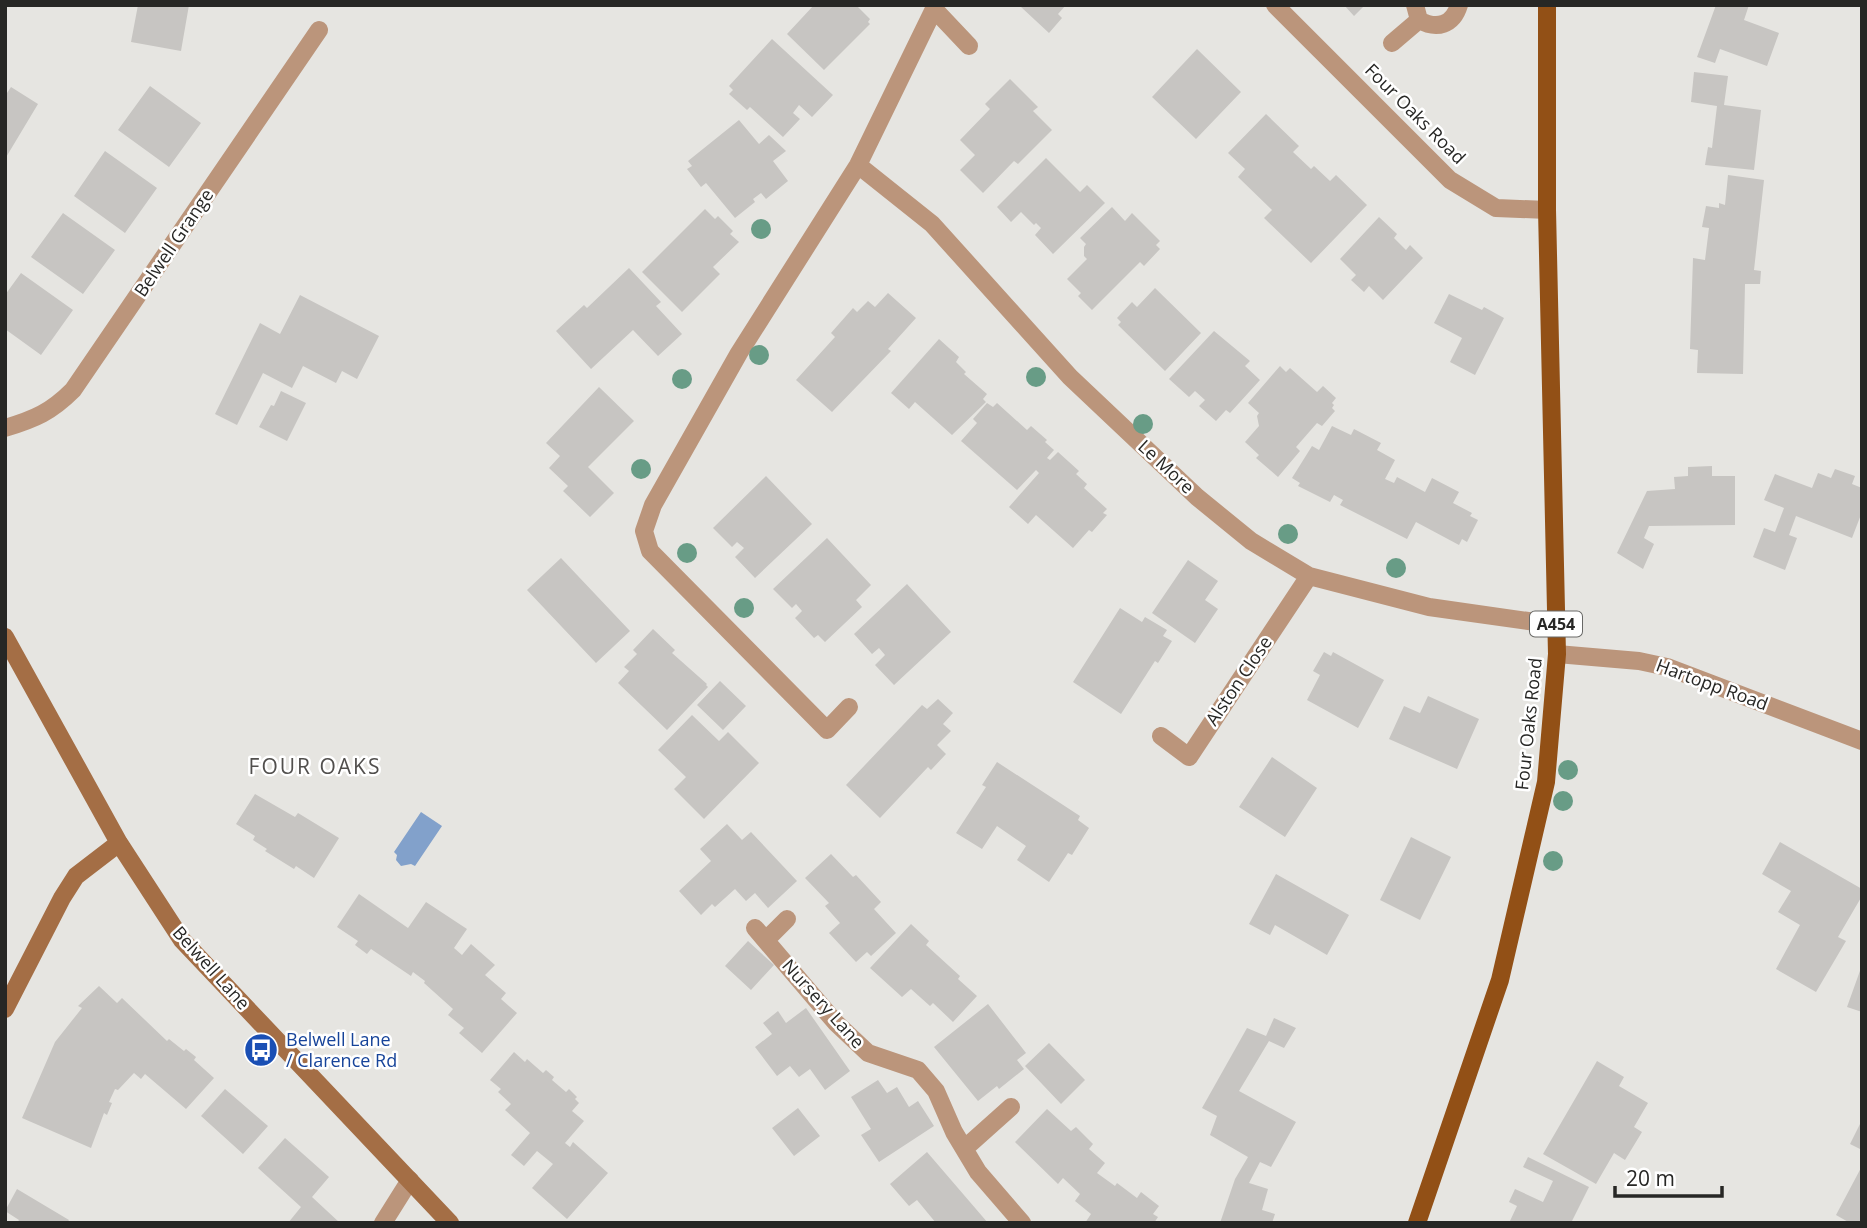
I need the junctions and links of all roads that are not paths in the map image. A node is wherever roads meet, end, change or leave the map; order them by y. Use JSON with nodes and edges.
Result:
{"nodes":[{"id":1,"x":1275,"y":5,"type":"edge"},
{"id":2,"x":1459,"y":5,"type":"edge"},
{"id":3,"x":1547,"y":5,"type":"edge"},
{"id":4,"x":1417,"y":13,"type":"edge"},
{"id":5,"x":319,"y":30,"type":"dead end"},
{"id":6,"x":1392,"y":43,"type":"dead end"},
{"id":7,"x":970,"y":46,"type":"dead end"},
{"id":8,"x":858,"y":165,"type":"junction"},
{"id":9,"x":1547,"y":211,"type":"junction"},
{"id":10,"x":5,"y":428,"type":"edge"},
{"id":11,"x":1309,"y":576,"type":"junction"},
{"id":12,"x":1556,"y":625,"type":"junction"},
{"id":13,"x":5,"y":637,"type":"edge"},
{"id":14,"x":1557,"y":654,"type":"junction"},
{"id":15,"x":849,"y":707,"type":"dead end"},
{"id":16,"x":1161,"y":737,"type":"dead end"},
{"id":17,"x":1862,"y":741,"type":"edge"},
{"id":18,"x":119,"y":843,"type":"junction"},
{"id":19,"x":787,"y":919,"type":"dead end"},
{"id":20,"x":5,"y":1009,"type":"edge"},
{"id":21,"x":1011,"y":1107,"type":"dead end"},
{"id":22,"x":964,"y":1149,"type":"junction"},
{"id":23,"x":410,"y":1180,"type":"junction"},
{"id":24,"x":383,"y":1223,"type":"edge"},
{"id":25,"x":450,"y":1223,"type":"edge"},
{"id":26,"x":1022,"y":1223,"type":"edge"},
{"id":27,"x":1417,"y":1223,"type":"edge"}],
"edges":[{"from":1,"to":9,"type":"street","name":"Four Oaks Road"},
{"from":2,"to":4,"type":"street"},
{"from":3,"to":9,"type":"main road","name":"Four Oaks Road","number":"A454"},
{"from":4,"to":6,"type":"street"},
{"from":5,"to":10,"type":"street","name":"Belwell Grange"},
{"from":7,"to":8,"type":"street"},
{"from":8,"to":11,"type":"street","name":"Le More"},
{"from":8,"to":15,"type":"street"},
{"from":9,"to":12,"type":"main road","name":"Four Oaks Road","number":"A454"},
{"from":11,"to":12,"type":"street","name":"Le More"},
{"from":11,"to":16,"type":"street","name":"Alston Close"},
{"from":12,"to":14,"type":"main road","name":"Four Oaks Road","number":"A454"},
{"from":13,"to":18,"type":"main road","name":"Belwell Lane"},
{"from":14,"to":17,"type":"street","name":"Hartopp Road"},
{"from":14,"to":27,"type":"main road","name":"Four Oaks Road","number":"A454"},
{"from":18,"to":20,"type":"main road"},
{"from":18,"to":23,"type":"main road","name":"Belwell Lane"},
{"from":19,"to":22,"type":"street","name":"Nursery Lane"},
{"from":21,"to":22,"type":"street"},
{"from":22,"to":26,"type":"street","name":"Nursery Lane"},
{"from":23,"to":24,"type":"street"},
{"from":23,"to":25,"type":"main road","name":"Belwell Lane"}]}
